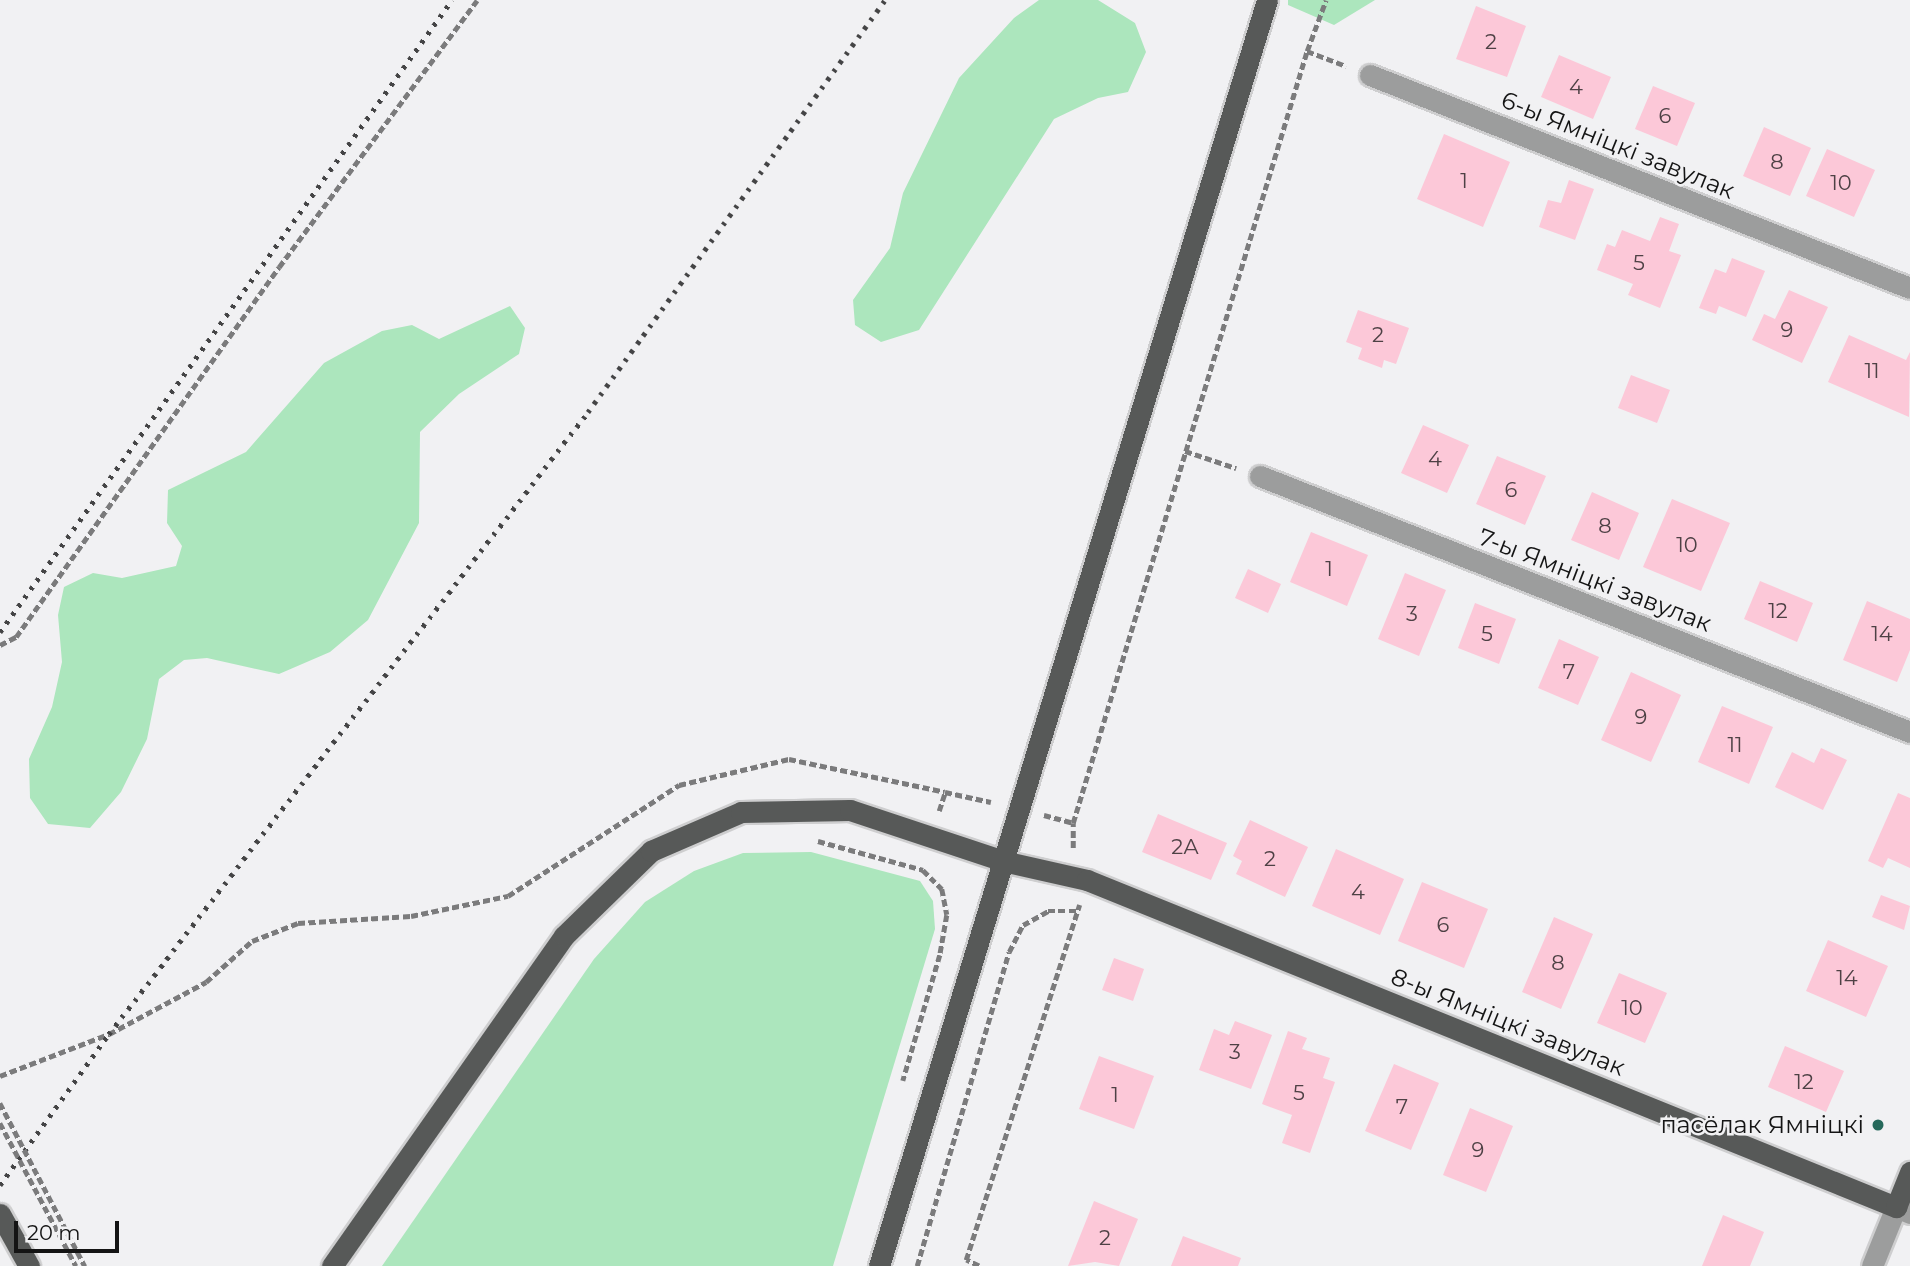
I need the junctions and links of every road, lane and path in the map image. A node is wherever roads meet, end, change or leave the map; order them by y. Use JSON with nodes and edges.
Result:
{"nodes":[{"id":1,"x":477,"y":0,"type":"edge"},
{"id":2,"x":1267,"y":0,"type":"edge"},
{"id":3,"x":1326,"y":0,"type":"edge"},
{"id":4,"x":1307,"y":51,"type":"junction"},
{"id":5,"x":1370,"y":75,"type":"joint"},
{"id":6,"x":1910,"y":288,"type":"edge"},
{"id":7,"x":1185,"y":452,"type":"junction"},
{"id":8,"x":1260,"y":476,"type":"joint"},
{"id":9,"x":0,"y":645,"type":"edge"},
{"id":10,"x":1910,"y":732,"type":"edge"},
{"id":11,"x":945,"y":792,"type":"junction"},
{"id":12,"x":1018,"y":808,"type":"junction"},
{"id":13,"x":803,"y":837,"type":"dead end"},
{"id":14,"x":932,"y":837,"type":"junction"},
{"id":15,"x":1003,"y":861,"type":"junction"},
{"id":16,"x":923,"y":870,"type":"junction"},
{"id":17,"x":0,"y":1076,"type":"edge"},
{"id":18,"x":901,"y":1087,"type":"dead end"},
{"id":19,"x":0,"y":1103,"type":"edge"},
{"id":20,"x":0,"y":1123,"type":"edge"},
{"id":21,"x":1910,"y":1172,"type":"edge"},
{"id":22,"x":1903,"y":1210,"type":"edge"},
{"id":23,"x":0,"y":1213,"type":"edge"},
{"id":24,"x":29,"y":1266,"type":"edge"},
{"id":25,"x":76,"y":1266,"type":"edge"},
{"id":26,"x":85,"y":1266,"type":"edge"},
{"id":27,"x":332,"y":1266,"type":"edge"},
{"id":28,"x":879,"y":1266,"type":"edge"},
{"id":29,"x":917,"y":1266,"type":"edge"},
{"id":30,"x":979,"y":1266,"type":"edge"},
{"id":31,"x":1872,"y":1266,"type":"edge"}],
"edges":[{"from":1,"to":9,"type":"path"},
{"from":2,"to":12,"type":"main road"},
{"from":3,"to":4,"type":"path"},
{"from":4,"to":5,"type":"path"},
{"from":4,"to":7,"type":"path"},
{"from":5,"to":6,"type":"street","name":"6-ы Ямніцкі завулак"},
{"from":7,"to":8,"type":"path"},
{"from":7,"to":12,"type":"path"},
{"from":8,"to":10,"type":"street","name":"7-ы Ямніцкі завулак"},
{"from":11,"to":12,"type":"path"},
{"from":11,"to":14,"type":"path"},
{"from":11,"to":17,"type":"path"},
{"from":12,"to":15,"type":"main road"},
{"from":13,"to":16,"type":"path"},
{"from":14,"to":15,"type":"main road","name":"8-ы Ямніцкі завулак"},
{"from":14,"to":16,"type":"path"},
{"from":14,"to":27,"type":"main road","name":"8-ы Ямніцкі завулак"},
{"from":15,"to":22,"type":"main road","name":"8-ы Ямніцкі завулак"},
{"from":15,"to":28,"type":"main road"},
{"from":16,"to":18,"type":"path"},
{"from":19,"to":26,"type":"path","bridge":true},
{"from":20,"to":25,"type":"path","bridge":true},
{"from":21,"to":22,"type":"main road"},
{"from":22,"to":31,"type":"street"},
{"from":23,"to":24,"type":"main road"},
{"from":29,"to":30,"type":"path"}]}
